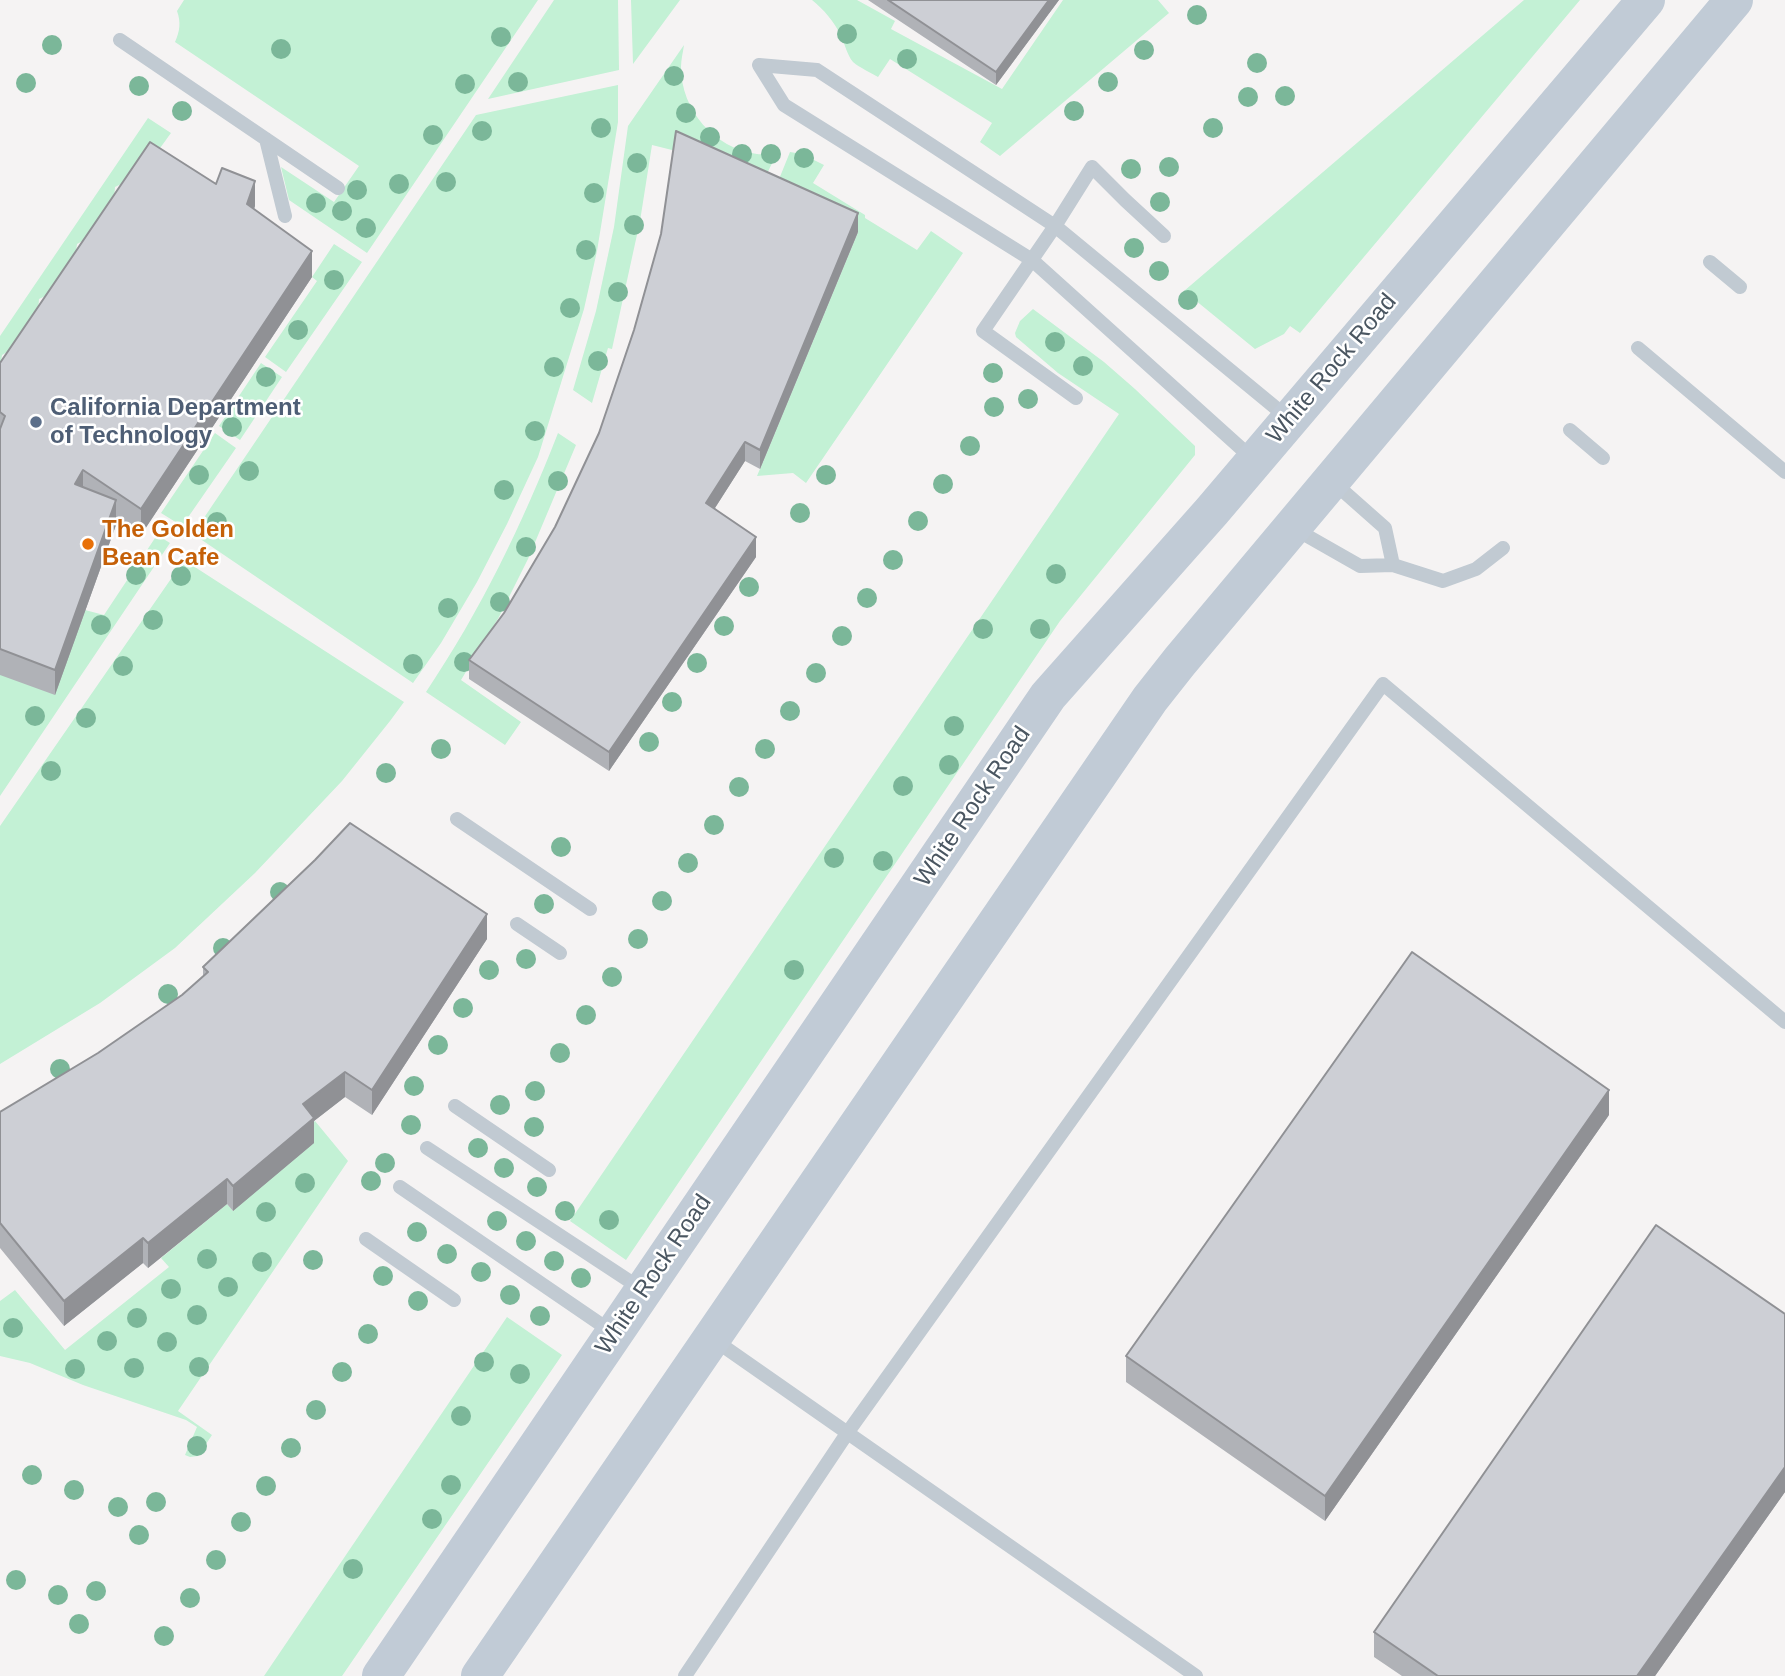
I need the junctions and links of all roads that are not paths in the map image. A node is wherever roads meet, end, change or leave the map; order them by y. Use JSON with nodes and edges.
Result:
{"nodes":[{"id":1,"x":1646,"y":0,"type":"edge"},
{"id":2,"x":1734,"y":0,"type":"edge"},
{"id":3,"x":120,"y":40,"type":"dead end"},
{"id":4,"x":266,"y":139,"type":"junction"},
{"id":5,"x":338,"y":188,"type":"dead end"},
{"id":6,"x":285,"y":216,"type":"dead end"},
{"id":7,"x":1055,"y":226,"type":"junction"},
{"id":8,"x":1164,"y":236,"type":"dead end"},
{"id":9,"x":1032,"y":260,"type":"junction"},
{"id":10,"x":1710,"y":262,"type":"dead end"},
{"id":11,"x":1740,"y":286,"type":"dead end"},
{"id":12,"x":1638,"y":348,"type":"dead end"},
{"id":13,"x":1076,"y":398,"type":"dead end"},
{"id":14,"x":1289,"y":419,"type":"junction"},
{"id":15,"x":1570,"y":430,"type":"dead end"},
{"id":16,"x":1603,"y":458,"type":"dead end"},
{"id":17,"x":1254,"y":460,"type":"junction"},
{"id":18,"x":1785,"y":472,"type":"edge"},
{"id":19,"x":1331,"y":480,"type":"junction"},
{"id":20,"x":1292,"y":527,"type":"junction"},
{"id":21,"x":1503,"y":548,"type":"dead end"},
{"id":22,"x":1393,"y":565,"type":"junction"},
{"id":23,"x":457,"y":819,"type":"dead end"},
{"id":24,"x":590,"y":909,"type":"dead end"},
{"id":25,"x":517,"y":924,"type":"dead end"},
{"id":26,"x":560,"y":953,"type":"dead end"},
{"id":27,"x":1785,"y":1022,"type":"edge"},
{"id":28,"x":455,"y":1106,"type":"dead end"},
{"id":29,"x":427,"y":1148,"type":"dead end"},
{"id":30,"x":549,"y":1170,"type":"dead end"},
{"id":31,"x":400,"y":1187,"type":"dead end"},
{"id":32,"x":366,"y":1240,"type":"dead end"},
{"id":33,"x":644,"y":1291,"type":"junction"},
{"id":34,"x":454,"y":1300,"type":"dead end"},
{"id":35,"x":614,"y":1334,"type":"junction"},
{"id":36,"x":712,"y":1338,"type":"junction"},
{"id":37,"x":848,"y":1432,"type":"junction"},
{"id":38,"x":382,"y":1676,"type":"edge"},
{"id":39,"x":480,"y":1676,"type":"edge"},
{"id":40,"x":685,"y":1676,"type":"edge"},
{"id":41,"x":1196,"y":1676,"type":"edge"}],
"edges":[{"from":1,"to":14,"type":"main road","name":"White Rock Road"},
{"from":2,"to":19,"type":"main road"},
{"from":3,"to":4,"type":"lane"},
{"from":4,"to":5,"type":"lane"},
{"from":4,"to":6,"type":"lane"},
{"from":7,"to":8,"type":"lane"},
{"from":7,"to":9,"type":"lane"},
{"from":7,"to":9,"type":"lane"},
{"from":7,"to":14,"type":"lane"},
{"from":9,"to":13,"type":"lane"},
{"from":9,"to":17,"type":"lane"},
{"from":10,"to":11,"type":"lane"},
{"from":12,"to":18,"type":"lane"},
{"from":14,"to":17,"type":"main road","name":"White Rock Road"},
{"from":15,"to":16,"type":"lane"},
{"from":17,"to":33,"type":"main road","name":"White Rock Road"},
{"from":19,"to":20,"type":"main road"},
{"from":19,"to":22,"type":"lane"},
{"from":20,"to":22,"type":"lane"},
{"from":20,"to":36,"type":"main road"},
{"from":21,"to":22,"type":"lane"},
{"from":23,"to":24,"type":"lane"},
{"from":25,"to":26,"type":"lane"},
{"from":27,"to":37,"type":"lane"},
{"from":28,"to":30,"type":"lane"},
{"from":29,"to":33,"type":"lane"},
{"from":31,"to":35,"type":"lane"},
{"from":32,"to":34,"type":"lane"},
{"from":33,"to":35,"type":"main road","name":"White Rock Road"},
{"from":35,"to":38,"type":"main road","name":"White Rock Road"},
{"from":36,"to":37,"type":"lane"},
{"from":36,"to":39,"type":"main road"},
{"from":37,"to":40,"type":"lane"},
{"from":37,"to":41,"type":"lane"}]}
